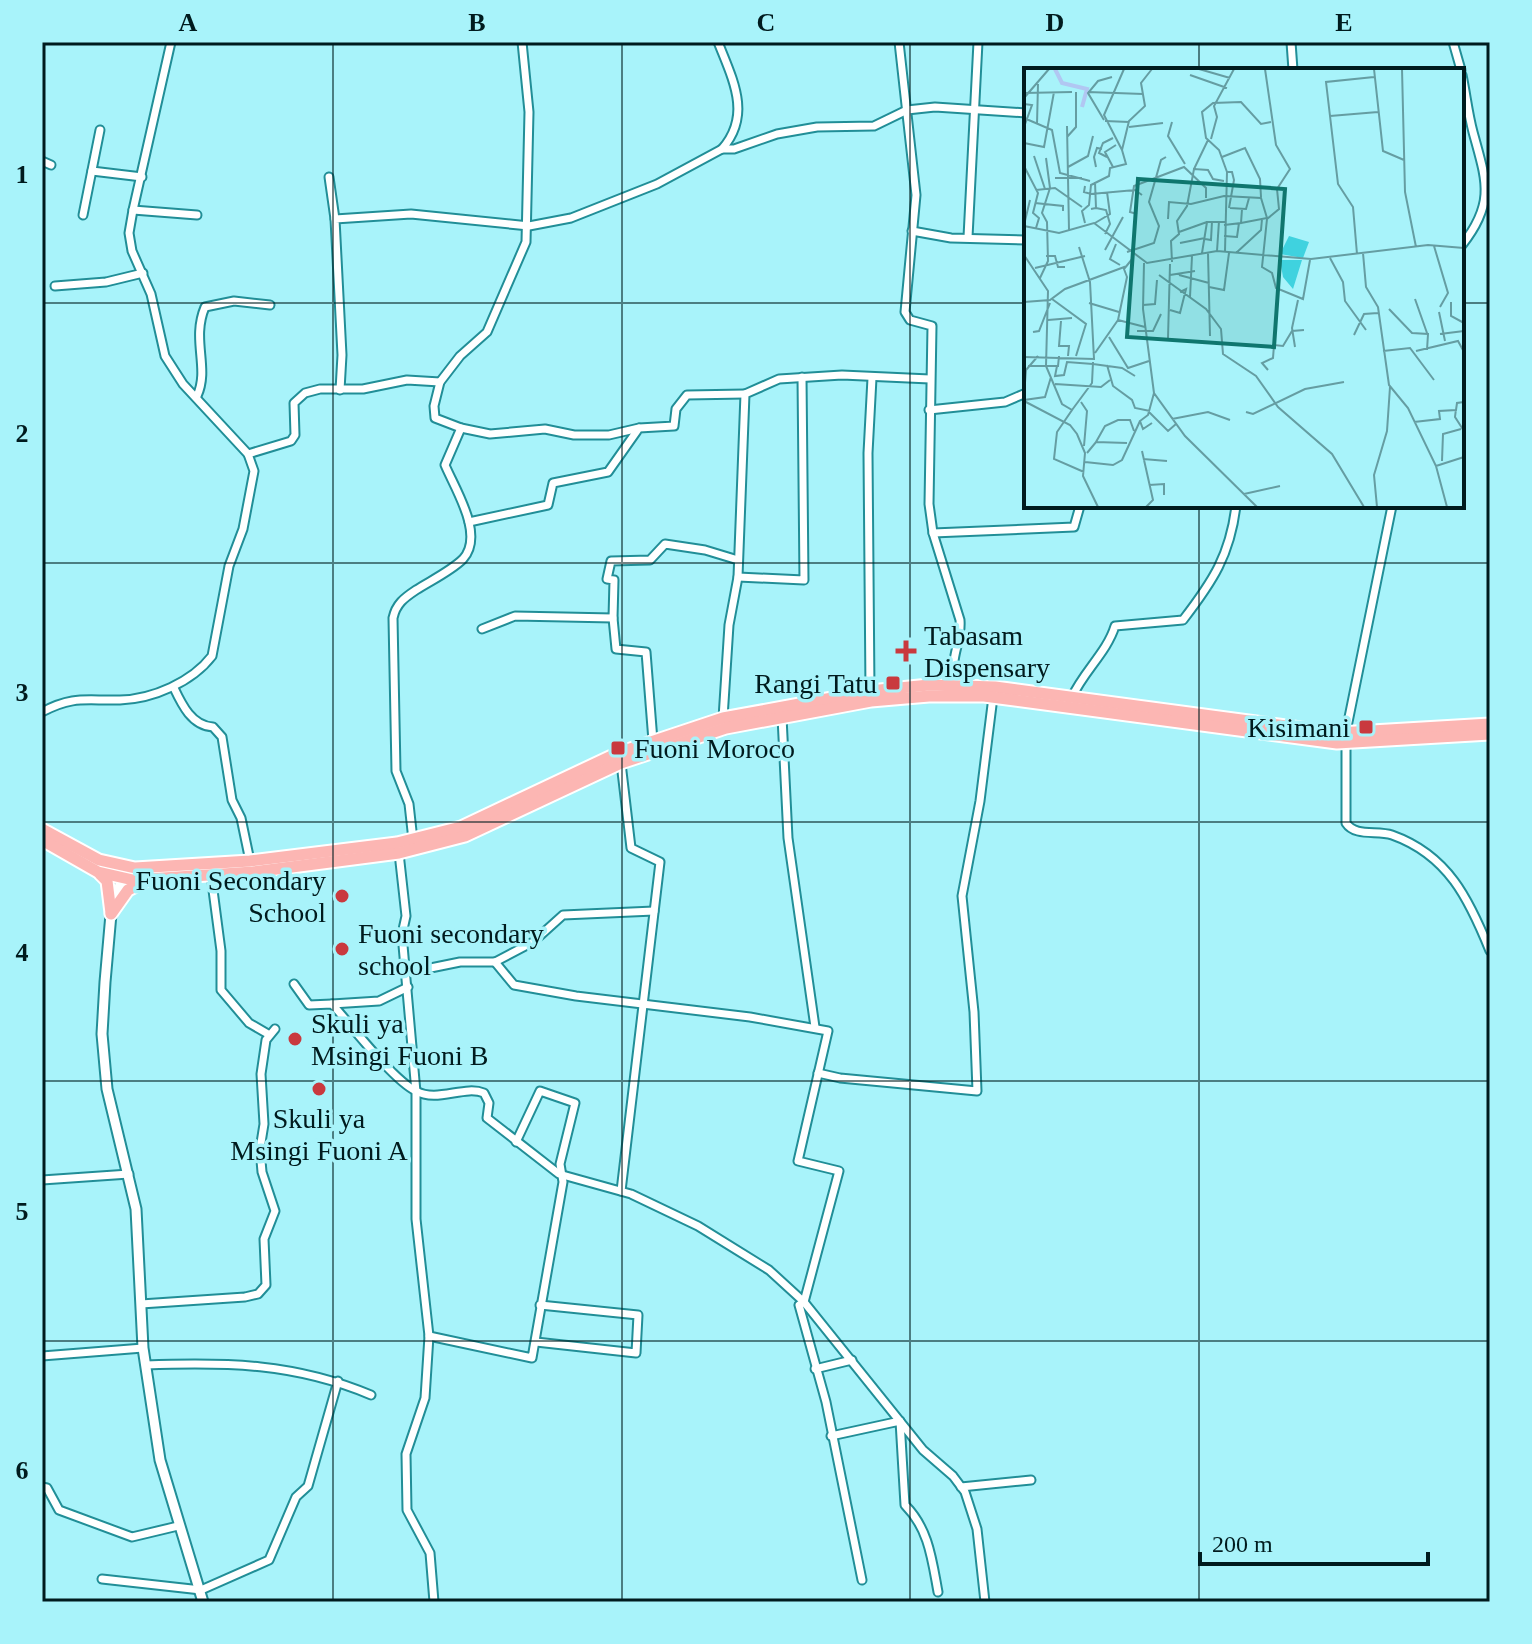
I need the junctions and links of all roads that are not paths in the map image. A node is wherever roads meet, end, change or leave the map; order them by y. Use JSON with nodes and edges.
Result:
{"nodes":[{"id":1,"x":171,"y":42,"type":"edge"},
{"id":2,"x":522,"y":42,"type":"edge"},
{"id":3,"x":718,"y":42,"type":"edge"},
{"id":4,"x":899,"y":42,"type":"edge"},
{"id":5,"x":978,"y":42,"type":"edge"},
{"id":6,"x":1291,"y":42,"type":"edge"},
{"id":7,"x":1453,"y":42,"type":"edge"},
{"id":8,"x":1293,"y":68,"type":"edge"},
{"id":9,"x":1460,"y":68,"type":"edge"},
{"id":10,"x":1464,"y":88,"type":"edge"},
{"id":11,"x":907,"y":110,"type":"junction"},
{"id":12,"x":975,"y":110,"type":"junction"},
{"id":13,"x":1024,"y":113,"type":"edge"},
{"id":14,"x":100,"y":130,"type":"dead end"},
{"id":15,"x":722,"y":149,"type":"junction"},
{"id":16,"x":92,"y":171,"type":"junction"},
{"id":17,"x":142,"y":177,"type":"junction"},
{"id":18,"x":329,"y":177,"type":"dead end"},
{"id":19,"x":133,"y":210,"type":"junction"},
{"id":20,"x":83,"y":215,"type":"dead end"},
{"id":21,"x":197,"y":215,"type":"dead end"},
{"id":22,"x":335,"y":219,"type":"junction"},
{"id":23,"x":529,"y":226,"type":"junction"},
{"id":24,"x":912,"y":231,"type":"junction"},
{"id":25,"x":968,"y":237,"type":"junction"},
{"id":26,"x":1024,"y":240,"type":"edge"},
{"id":27,"x":1464,"y":242,"type":"edge"},
{"id":28,"x":143,"y":273,"type":"junction"},
{"id":29,"x":55,"y":286,"type":"dead end"},
{"id":30,"x":270,"y":305,"type":"dead end"},
{"id":31,"x":802,"y":377,"type":"junction"},
{"id":32,"x":872,"y":378,"type":"junction"},
{"id":33,"x":930,"y":379,"type":"junction"},
{"id":34,"x":440,"y":382,"type":"junction"},
{"id":35,"x":340,"y":390,"type":"junction"},
{"id":36,"x":745,"y":394,"type":"junction"},
{"id":37,"x":1024,"y":394,"type":"edge"},
{"id":38,"x":197,"y":396,"type":"junction"},
{"id":39,"x":929,"y":410,"type":"junction"},
{"id":40,"x":461,"y":428,"type":"junction"},
{"id":41,"x":639,"y":428,"type":"junction"},
{"id":42,"x":248,"y":454,"type":"junction"},
{"id":43,"x":1079,"y":508,"type":"edge"},
{"id":44,"x":1236,"y":508,"type":"edge"},
{"id":45,"x":1392,"y":508,"type":"edge"},
{"id":46,"x":469,"y":522,"type":"junction"},
{"id":47,"x":933,"y":533,"type":"junction"},
{"id":48,"x":738,"y":560,"type":"junction"},
{"id":49,"x":738,"y":577,"type":"junction"},
{"id":50,"x":613,"y":618,"type":"junction"},
{"id":51,"x":482,"y":629,"type":"dead end"},
{"id":52,"x":956,"y":685,"type":"junction"},
{"id":53,"x":174,"y":688,"type":"junction"},
{"id":54,"x":870,"y":691,"type":"junction"},
{"id":55,"x":994,"y":692,"type":"junction"},
{"id":56,"x":1072,"y":697,"type":"junction"},
{"id":57,"x":42,"y":712,"type":"edge"},
{"id":58,"x":782,"y":717,"type":"junction"},
{"id":59,"x":723,"y":718,"type":"junction"},
{"id":60,"x":1490,"y":724,"type":"edge"},
{"id":61,"x":1424,"y":734,"type":"junction"},
{"id":62,"x":1490,"y":734,"type":"edge"},
{"id":63,"x":1346,"y":738,"type":"junction"},
{"id":64,"x":653,"y":741,"type":"junction"},
{"id":65,"x":621,"y":763,"type":"junction"},
{"id":66,"x":42,"y":829,"type":"edge"},
{"id":67,"x":42,"y":840,"type":"edge"},
{"id":68,"x":413,"y":840,"type":"junction"},
{"id":69,"x":399,"y":853,"type":"junction"},
{"id":70,"x":250,"y":861,"type":"junction"},
{"id":71,"x":98,"y":872,"type":"junction"},
{"id":72,"x":123,"y":873,"type":"junction"},
{"id":73,"x":211,"y":875,"type":"junction"},
{"id":74,"x":156,"y":879,"type":"junction"},
{"id":75,"x":654,"y":911,"type":"junction"},
{"id":76,"x":111,"y":914,"type":"junction"},
{"id":77,"x":1490,"y":951,"type":"edge"},
{"id":78,"x":495,"y":962,"type":"junction"},
{"id":79,"x":406,"y":973,"type":"junction"},
{"id":80,"x":294,"y":984,"type":"dead end"},
{"id":81,"x":408,"y":987,"type":"junction"},
{"id":82,"x":645,"y":1002,"type":"junction"},
{"id":83,"x":332,"y":1004,"type":"junction"},
{"id":84,"x":815,"y":1027,"type":"junction"},
{"id":85,"x":818,"y":1073,"type":"junction"},
{"id":86,"x":416,"y":1092,"type":"junction"},
{"id":87,"x":516,"y":1142,"type":"junction"},
{"id":88,"x":129,"y":1174,"type":"junction"},
{"id":89,"x":559,"y":1174,"type":"junction"},
{"id":90,"x":42,"y":1180,"type":"edge"},
{"id":91,"x":621,"y":1191,"type":"junction"},
{"id":92,"x":804,"y":1302,"type":"junction"},
{"id":93,"x":141,"y":1304,"type":"junction"},
{"id":94,"x":540,"y":1305,"type":"junction"},
{"id":95,"x":429,"y":1336,"type":"junction"},
{"id":96,"x":536,"y":1342,"type":"junction"},
{"id":97,"x":143,"y":1348,"type":"junction"},
{"id":98,"x":42,"y":1356,"type":"edge"},
{"id":99,"x":852,"y":1360,"type":"junction"},
{"id":100,"x":146,"y":1365,"type":"junction"},
{"id":101,"x":815,"y":1369,"type":"junction"},
{"id":102,"x":338,"y":1381,"type":"junction"},
{"id":103,"x":371,"y":1395,"type":"dead end"},
{"id":104,"x":900,"y":1421,"type":"junction"},
{"id":105,"x":831,"y":1436,"type":"junction"},
{"id":106,"x":1031,"y":1480,"type":"dead end"},
{"id":107,"x":42,"y":1487,"type":"edge"},
{"id":108,"x":961,"y":1487,"type":"junction"},
{"id":109,"x":178,"y":1526,"type":"junction"},
{"id":110,"x":102,"y":1579,"type":"dead end"},
{"id":111,"x":862,"y":1580,"type":"dead end"},
{"id":112,"x":201,"y":1590,"type":"junction"},
{"id":113,"x":938,"y":1592,"type":"dead end"},
{"id":114,"x":203,"y":1602,"type":"edge"},
{"id":115,"x":434,"y":1602,"type":"edge"},
{"id":116,"x":985,"y":1602,"type":"edge"}],
"edges":[{"from":1,"to":17,"type":"street"},
{"from":2,"to":23,"type":"street"},
{"from":3,"to":15,"type":"street"},
{"from":4,"to":11,"type":"street"},
{"from":5,"to":12,"type":"street"},
{"from":6,"to":8,"type":"street"},
{"from":7,"to":9,"type":"street"},
{"from":10,"to":27,"type":"street"},
{"from":11,"to":12,"type":"street"},
{"from":11,"to":15,"type":"street"},
{"from":11,"to":24,"type":"street"},
{"from":12,"to":13,"type":"street"},
{"from":12,"to":25,"type":"street"},
{"from":14,"to":16,"type":"street"},
{"from":15,"to":23,"type":"street"},
{"from":16,"to":17,"type":"street"},
{"from":16,"to":20,"type":"street"},
{"from":17,"to":19,"type":"street"},
{"from":18,"to":22,"type":"street"},
{"from":19,"to":21,"type":"street"},
{"from":19,"to":28,"type":"street"},
{"from":22,"to":23,"type":"street"},
{"from":22,"to":35,"type":"street"},
{"from":23,"to":34,"type":"street"},
{"from":24,"to":25,"type":"street"},
{"from":24,"to":33,"type":"street"},
{"from":25,"to":26,"type":"street"},
{"from":28,"to":29,"type":"street"},
{"from":28,"to":38,"type":"street"},
{"from":30,"to":38,"type":"street"},
{"from":31,"to":32,"type":"street"},
{"from":31,"to":36,"type":"street"},
{"from":31,"to":49,"type":"street"},
{"from":32,"to":33,"type":"street"},
{"from":32,"to":54,"type":"street"},
{"from":33,"to":39,"type":"street"},
{"from":34,"to":35,"type":"street"},
{"from":34,"to":40,"type":"street"},
{"from":35,"to":42,"type":"street"},
{"from":36,"to":41,"type":"street"},
{"from":36,"to":48,"type":"street"},
{"from":37,"to":39,"type":"street"},
{"from":38,"to":42,"type":"street"},
{"from":39,"to":47,"type":"street"},
{"from":40,"to":41,"type":"street"},
{"from":40,"to":46,"type":"street"},
{"from":41,"to":46,"type":"street"},
{"from":42,"to":53,"type":"street"},
{"from":43,"to":47,"type":"street"},
{"from":44,"to":56,"type":"street"},
{"from":45,"to":63,"type":"street"},
{"from":46,"to":68,"type":"street"},
{"from":47,"to":52,"type":"street"},
{"from":48,"to":49,"type":"street"},
{"from":48,"to":50,"type":"street"},
{"from":49,"to":59,"type":"street"},
{"from":50,"to":51,"type":"street"},
{"from":50,"to":64,"type":"street"},
{"from":52,"to":54,"type":"main road"},
{"from":52,"to":55,"type":"main road"},
{"from":53,"to":57,"type":"street"},
{"from":53,"to":70,"type":"street"},
{"from":54,"to":59,"type":"main road"},
{"from":55,"to":56,"type":"main road"},
{"from":55,"to":58,"type":"main road"},
{"from":55,"to":63,"type":"main road"},
{"from":55,"to":85,"type":"street"},
{"from":56,"to":63,"type":"main road"},
{"from":58,"to":65,"type":"main road"},
{"from":58,"to":84,"type":"street"},
{"from":59,"to":64,"type":"main road"},
{"from":60,"to":61,"type":"main road"},
{"from":61,"to":62,"type":"main road"},
{"from":61,"to":63,"type":"main road"},
{"from":63,"to":77,"type":"street"},
{"from":64,"to":68,"type":"main road"},
{"from":65,"to":69,"type":"main road"},
{"from":65,"to":75,"type":"street"},
{"from":66,"to":72,"type":"main road"},
{"from":67,"to":71,"type":"main road"},
{"from":68,"to":70,"type":"main road"},
{"from":69,"to":73,"type":"main road"},
{"from":69,"to":79,"type":"street"},
{"from":70,"to":72,"type":"main road"},
{"from":71,"to":72,"type":"main road"},
{"from":71,"to":76,"type":"main road"},
{"from":72,"to":74,"type":"main road"},
{"from":72,"to":76,"type":"street"},
{"from":73,"to":74,"type":"main road"},
{"from":73,"to":93,"type":"street"},
{"from":74,"to":76,"type":"main road"},
{"from":75,"to":78,"type":"street"},
{"from":75,"to":82,"type":"street"},
{"from":76,"to":88,"type":"street"},
{"from":78,"to":79,"type":"street"},
{"from":78,"to":82,"type":"street"},
{"from":79,"to":81,"type":"street"},
{"from":80,"to":83,"type":"street"},
{"from":81,"to":83,"type":"street"},
{"from":81,"to":86,"type":"street"},
{"from":82,"to":84,"type":"street"},
{"from":82,"to":91,"type":"street"},
{"from":83,"to":86,"type":"street"},
{"from":84,"to":85,"type":"street"},
{"from":85,"to":92,"type":"street"},
{"from":86,"to":87,"type":"street"},
{"from":86,"to":95,"type":"street"},
{"from":87,"to":89,"type":"street"},
{"from":87,"to":89,"type":"street"},
{"from":88,"to":90,"type":"street"},
{"from":88,"to":93,"type":"street"},
{"from":89,"to":91,"type":"street"},
{"from":89,"to":94,"type":"street"},
{"from":91,"to":92,"type":"street"},
{"from":92,"to":99,"type":"street"},
{"from":92,"to":101,"type":"street"},
{"from":93,"to":97,"type":"street"},
{"from":94,"to":96,"type":"street"},
{"from":94,"to":96,"type":"street"},
{"from":95,"to":96,"type":"street"},
{"from":95,"to":115,"type":"street"},
{"from":97,"to":98,"type":"street"},
{"from":97,"to":100,"type":"street"},
{"from":99,"to":101,"type":"street"},
{"from":99,"to":104,"type":"street"},
{"from":100,"to":102,"type":"street"},
{"from":100,"to":109,"type":"street"},
{"from":101,"to":105,"type":"street"},
{"from":102,"to":103,"type":"street"},
{"from":102,"to":112,"type":"street"},
{"from":104,"to":105,"type":"street"},
{"from":104,"to":108,"type":"street"},
{"from":104,"to":113,"type":"street"},
{"from":105,"to":111,"type":"street"},
{"from":106,"to":108,"type":"street"},
{"from":107,"to":109,"type":"street"},
{"from":108,"to":116,"type":"street"},
{"from":109,"to":112,"type":"street"},
{"from":110,"to":112,"type":"street"},
{"from":112,"to":114,"type":"street"}]}
